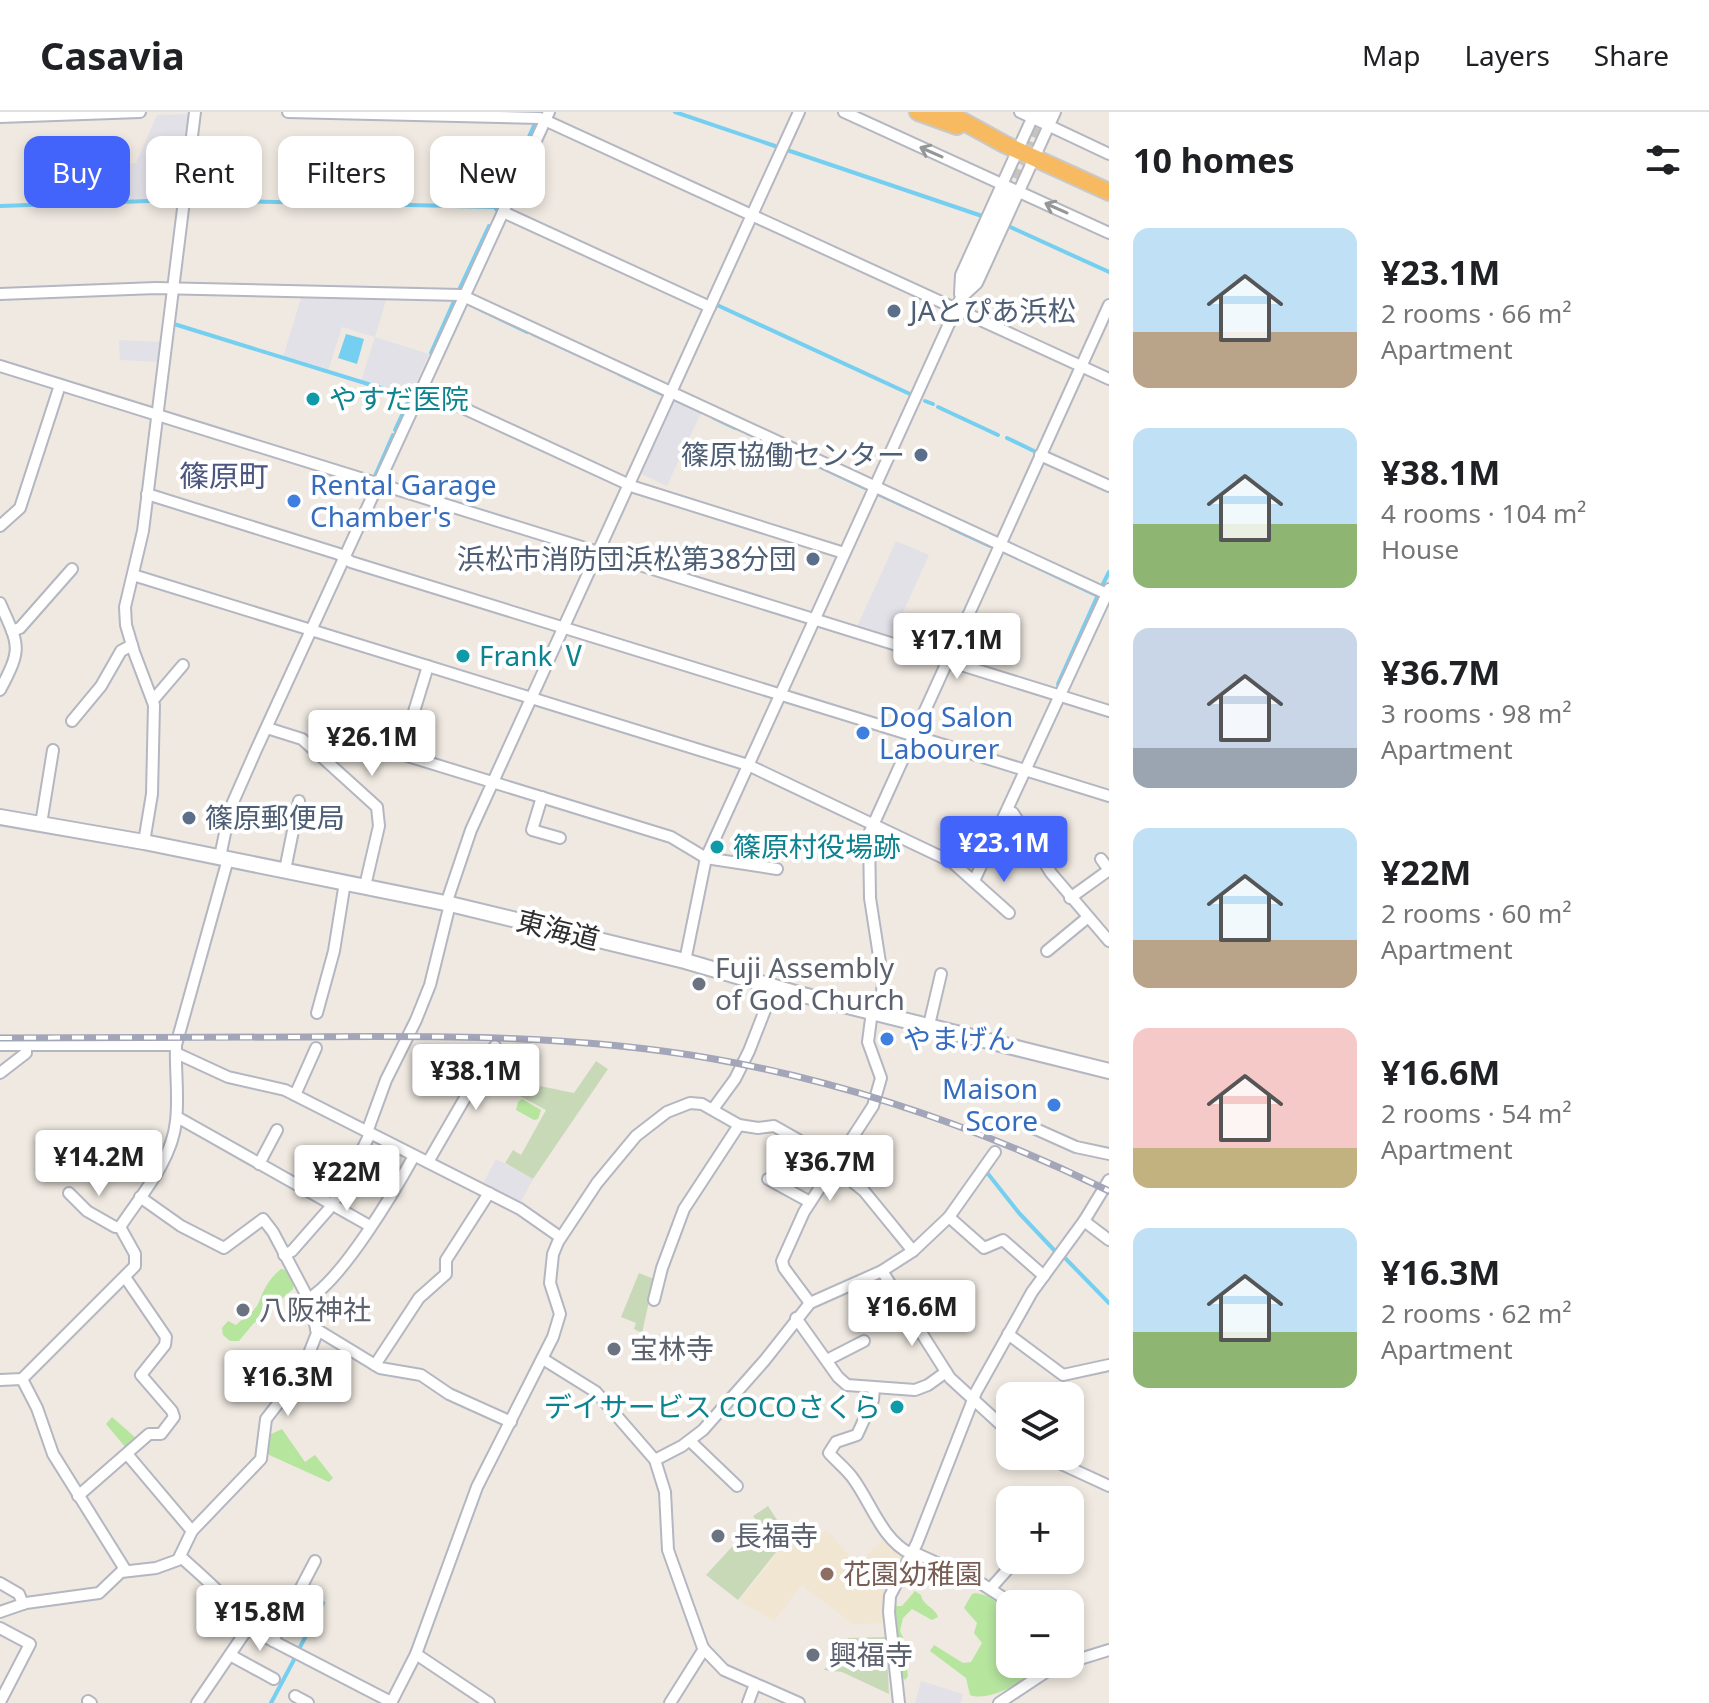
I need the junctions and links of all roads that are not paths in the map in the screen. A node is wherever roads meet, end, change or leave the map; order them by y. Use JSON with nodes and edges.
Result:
{"nodes":[{"id":1,"x":140,"y":112,"type":"edge"},
{"id":2,"x":195,"y":112,"type":"edge"},
{"id":3,"x":288,"y":112,"type":"edge"},
{"id":4,"x":799,"y":112,"type":"edge"},
{"id":5,"x":844,"y":112,"type":"edge"},
{"id":6,"x":918,"y":112,"type":"edge"},
{"id":7,"x":946,"y":112,"type":"edge"},
{"id":8,"x":1020,"y":112,"type":"edge"},
{"id":9,"x":1055,"y":112,"type":"edge"},
{"id":10,"x":547,"y":116,"type":"edge"},
{"id":11,"x":0,"y":117,"type":"edge"},
{"id":12,"x":1041,"y":117,"type":"edge"},
{"id":13,"x":1011,"y":147,"type":"junction"},
{"id":14,"x":1109,"y":154,"type":"edge"},
{"id":15,"x":1034,"y":157,"type":"junction"},
{"id":16,"x":1010,"y":189,"type":"junction"},
{"id":17,"x":1109,"y":192,"type":"edge"},
{"id":18,"x":503,"y":212,"type":"junction"},
{"id":19,"x":752,"y":215,"type":"junction"},
{"id":20,"x":1109,"y":233,"type":"edge"},
{"id":21,"x":173,"y":289,"type":"junction"},
{"id":22,"x":0,"y":294,"type":"edge"},
{"id":23,"x":464,"y":296,"type":"junction"},
{"id":24,"x":958,"y":304,"type":"junction"},
{"id":25,"x":1109,"y":305,"type":"edge"},
{"id":26,"x":710,"y":307,"type":"junction"},
{"id":27,"x":0,"y":366,"type":"edge"},
{"id":28,"x":1081,"y":366,"type":"junction"},
{"id":29,"x":1109,"y":379,"type":"edge"},
{"id":30,"x":60,"y":385,"type":"junction"},
{"id":31,"x":422,"y":389,"type":"junction"},
{"id":32,"x":671,"y":392,"type":"junction"},
{"id":33,"x":157,"y":415,"type":"junction"},
{"id":34,"x":1040,"y":455,"type":"junction"},
{"id":35,"x":379,"y":484,"type":"junction"},
{"id":36,"x":629,"y":485,"type":"junction"},
{"id":37,"x":875,"y":486,"type":"junction"},
{"id":38,"x":1109,"y":486,"type":"edge"},
{"id":39,"x":147,"y":494,"type":"junction"},
{"id":40,"x":0,"y":526,"type":"edge"},
{"id":41,"x":1000,"y":544,"type":"junction"},
{"id":42,"x":598,"y":552,"type":"junction"},
{"id":43,"x":844,"y":553,"type":"junction"},
{"id":44,"x":345,"y":558,"type":"junction"},
{"id":45,"x":72,"y":569,"type":"dead end"},
{"id":46,"x":133,"y":575,"type":"junction"},
{"id":47,"x":1108,"y":592,"type":"edge"},
{"id":48,"x":0,"y":603,"type":"edge"},
{"id":49,"x":814,"y":619,"type":"junction"},
{"id":50,"x":564,"y":628,"type":"junction"},
{"id":51,"x":312,"y":630,"type":"junction"},
{"id":52,"x":12,"y":631,"type":"junction"},
{"id":53,"x":132,"y":645,"type":"junction"},
{"id":54,"x":947,"y":661,"type":"junction"},
{"id":55,"x":183,"y":665,"type":"dead end"},
{"id":56,"x":428,"y":666,"type":"junction"},
{"id":57,"x":0,"y":690,"type":"edge"},
{"id":58,"x":780,"y":694,"type":"junction"},
{"id":59,"x":1061,"y":696,"type":"junction"},
{"id":60,"x":532,"y":698,"type":"junction"},
{"id":61,"x":154,"y":699,"type":"junction"},
{"id":62,"x":1109,"y":711,"type":"edge"},
{"id":63,"x":73,"y":714,"type":"dead end"},
{"id":64,"x":267,"y":728,"type":"junction"},
{"id":65,"x":913,"y":735,"type":"junction"},
{"id":66,"x":53,"y":750,"type":"dead end"},
{"id":67,"x":748,"y":765,"type":"junction"},
{"id":68,"x":1027,"y":771,"type":"junction"},
{"id":69,"x":493,"y":782,"type":"junction"},
{"id":70,"x":1109,"y":796,"type":"edge"},
{"id":71,"x":542,"y":797,"type":"junction"},
{"id":72,"x":299,"y":801,"type":"dead end"},
{"id":73,"x":1008,"y":811,"type":"junction"},
{"id":74,"x":0,"y":817,"type":"edge"},
{"id":75,"x":41,"y":824,"type":"junction"},
{"id":76,"x":873,"y":824,"type":"junction"},
{"id":77,"x":144,"y":842,"type":"junction"},
{"id":78,"x":548,"y":848,"type":"dead end"},
{"id":79,"x":224,"y":858,"type":"junction"},
{"id":80,"x":706,"y":858,"type":"junction"},
{"id":81,"x":1101,"y":859,"type":"dead end"},
{"id":82,"x":777,"y":869,"type":"dead end"},
{"id":83,"x":285,"y":870,"type":"junction"},
{"id":84,"x":974,"y":881,"type":"junction"},
{"id":85,"x":345,"y":882,"type":"junction"},
{"id":86,"x":365,"y":886,"type":"junction"},
{"id":87,"x":1070,"y":898,"type":"junction"},
{"id":88,"x":448,"y":904,"type":"junction"},
{"id":89,"x":1009,"y":913,"type":"dead end"},
{"id":90,"x":1087,"y":918,"type":"junction"},
{"id":91,"x":1109,"y":941,"type":"edge"},
{"id":92,"x":1047,"y":951,"type":"dead end"},
{"id":93,"x":685,"y":961,"type":"junction"},
{"id":94,"x":941,"y":974,"type":"dead end"},
{"id":95,"x":774,"y":987,"type":"junction"},
{"id":96,"x":876,"y":1012,"type":"junction"},
{"id":97,"x":317,"y":1013,"type":"dead end"},
{"id":98,"x":929,"y":1025,"type":"junction"},
{"id":99,"x":0,"y":1045,"type":"edge"},
{"id":100,"x":26,"y":1045,"type":"junction"},
{"id":101,"x":495,"y":1046,"type":"dead end"},
{"id":102,"x":316,"y":1048,"type":"dead end"},
{"id":103,"x":176,"y":1049,"type":"junction"},
{"id":104,"x":1109,"y":1071,"type":"edge"},
{"id":105,"x":0,"y":1073,"type":"edge"},
{"id":106,"x":295,"y":1095,"type":"junction"},
{"id":107,"x":713,"y":1109,"type":"junction"},
{"id":108,"x":177,"y":1117,"type":"junction"},
{"id":109,"x":739,"y":1125,"type":"junction"},
{"id":110,"x":1029,"y":1126,"type":"dead end"},
{"id":111,"x":277,"y":1130,"type":"dead end"},
{"id":112,"x":368,"y":1133,"type":"junction"},
{"id":113,"x":995,"y":1152,"type":"dead end"},
{"id":114,"x":1109,"y":1154,"type":"edge"},
{"id":115,"x":414,"y":1156,"type":"junction"},
{"id":116,"x":428,"y":1162,"type":"junction"},
{"id":117,"x":259,"y":1164,"type":"junction"},
{"id":118,"x":834,"y":1164,"type":"junction"},
{"id":119,"x":768,"y":1179,"type":"dead end"},
{"id":120,"x":1109,"y":1180,"type":"edge"},
{"id":121,"x":69,"y":1193,"type":"dead end"},
{"id":122,"x":489,"y":1193,"type":"junction"},
{"id":123,"x":140,"y":1197,"type":"junction"},
{"id":124,"x":810,"y":1202,"type":"junction"},
{"id":125,"x":332,"y":1204,"type":"junction"},
{"id":126,"x":949,"y":1217,"type":"junction"},
{"id":127,"x":1084,"y":1221,"type":"junction"},
{"id":128,"x":370,"y":1226,"type":"junction"},
{"id":129,"x":120,"y":1227,"type":"junction"},
{"id":130,"x":560,"y":1237,"type":"junction"},
{"id":131,"x":1109,"y":1240,"type":"edge"},
{"id":132,"x":913,"y":1251,"type":"junction"},
{"id":133,"x":284,"y":1255,"type":"junction"},
{"id":134,"x":882,"y":1271,"type":"junction"},
{"id":135,"x":1044,"y":1276,"type":"junction"},
{"id":136,"x":125,"y":1277,"type":"junction"},
{"id":137,"x":308,"y":1299,"type":"junction"},
{"id":138,"x":654,"y":1300,"type":"dead end"},
{"id":139,"x":810,"y":1303,"type":"junction"},
{"id":140,"x":796,"y":1318,"type":"junction"},
{"id":141,"x":316,"y":1329,"type":"junction"},
{"id":142,"x":1008,"y":1334,"type":"junction"},
{"id":143,"x":864,"y":1341,"type":"dead end"},
{"id":144,"x":543,"y":1359,"type":"junction"},
{"id":145,"x":827,"y":1360,"type":"junction"},
{"id":146,"x":375,"y":1365,"type":"junction"},
{"id":147,"x":1109,"y":1365,"type":"edge"},
{"id":148,"x":946,"y":1372,"type":"junction"},
{"id":149,"x":0,"y":1379,"type":"edge"},
{"id":150,"x":22,"y":1379,"type":"junction"},
{"id":151,"x":874,"y":1388,"type":"junction"},
{"id":152,"x":972,"y":1400,"type":"junction"},
{"id":153,"x":996,"y":1421,"type":"edge"},
{"id":154,"x":511,"y":1422,"type":"junction"},
{"id":155,"x":690,"y":1441,"type":"junction"},
{"id":156,"x":127,"y":1454,"type":"junction"},
{"id":157,"x":655,"y":1460,"type":"junction"},
{"id":158,"x":1074,"y":1470,"type":"edge"},
{"id":159,"x":737,"y":1486,"type":"dead end"},
{"id":160,"x":1109,"y":1486,"type":"edge"},
{"id":161,"x":78,"y":1496,"type":"junction"},
{"id":162,"x":192,"y":1531,"type":"junction"},
{"id":163,"x":912,"y":1553,"type":"junction"},
{"id":164,"x":181,"y":1557,"type":"junction"},
{"id":165,"x":315,"y":1561,"type":"dead end"},
{"id":166,"x":126,"y":1571,"type":"junction"},
{"id":167,"x":1004,"y":1574,"type":"edge"},
{"id":168,"x":0,"y":1583,"type":"edge"},
{"id":169,"x":991,"y":1588,"type":"junction"},
{"id":170,"x":996,"y":1592,"type":"edge"},
{"id":171,"x":23,"y":1604,"type":"junction"},
{"id":172,"x":0,"y":1612,"type":"edge"},
{"id":173,"x":0,"y":1628,"type":"edge"},
{"id":174,"x":248,"y":1628,"type":"junction"},
{"id":175,"x":273,"y":1641,"type":"junction"},
{"id":176,"x":704,"y":1649,"type":"junction"},
{"id":177,"x":1109,"y":1650,"type":"edge"},
{"id":178,"x":416,"y":1654,"type":"junction"},
{"id":179,"x":230,"y":1655,"type":"junction"},
{"id":180,"x":1084,"y":1658,"type":"edge"},
{"id":181,"x":1037,"y":1678,"type":"edge"},
{"id":182,"x":274,"y":1679,"type":"dead end"},
{"id":183,"x":755,"y":1684,"type":"junction"},
{"id":184,"x":295,"y":1696,"type":"dead end"},
{"id":185,"x":0,"y":1702,"type":"edge"},
{"id":186,"x":197,"y":1703,"type":"edge"},
{"id":187,"x":308,"y":1703,"type":"edge"},
{"id":188,"x":391,"y":1703,"type":"edge"},
{"id":189,"x":489,"y":1703,"type":"edge"},
{"id":190,"x":670,"y":1703,"type":"edge"},
{"id":191,"x":748,"y":1703,"type":"edge"},
{"id":192,"x":799,"y":1703,"type":"edge"},
{"id":193,"x":899,"y":1703,"type":"edge"},
{"id":194,"x":999,"y":1703,"type":"edge"}],
"edges":[{"from":1,"to":11,"type":"street"},
{"from":2,"to":21,"type":"street"},
{"from":3,"to":10,"type":"street"},
{"from":4,"to":19,"type":"street"},
{"from":16,"to":5,"type":"street","one_way":true},
{"from":6,"to":13,"type":"highway"},
{"from":7,"to":13,"type":"highway"},
{"from":8,"to":12,"type":"street"},
{"from":9,"to":12,"type":"street"},
{"from":10,"to":18,"type":"street"},
{"from":10,"to":19,"type":"street"},
{"from":12,"to":13,"type":"street"},
{"from":12,"to":14,"type":"street"},
{"from":12,"to":15,"type":"street"},
{"from":13,"to":15,"type":"highway"},
{"from":13,"to":16,"type":"street"},
{"from":15,"to":16,"type":"street"},
{"from":15,"to":17,"type":"highway"},
{"from":20,"to":16,"type":"street","one_way":true},
{"from":16,"to":24,"type":"street"},
{"from":16,"to":24,"type":"street"},
{"from":18,"to":23,"type":"street"},
{"from":18,"to":26,"type":"street"},
{"from":19,"to":24,"type":"street"},
{"from":19,"to":26,"type":"street"},
{"from":21,"to":22,"type":"street"},
{"from":21,"to":23,"type":"street"},
{"from":21,"to":33,"type":"street"},
{"from":23,"to":31,"type":"street"},
{"from":23,"to":32,"type":"street"},
{"from":24,"to":28,"type":"street"},
{"from":24,"to":37,"type":"street"},
{"from":25,"to":28,"type":"street"},
{"from":26,"to":32,"type":"street"},
{"from":27,"to":30,"type":"street"},
{"from":28,"to":29,"type":"street"},
{"from":28,"to":34,"type":"street"},
{"from":30,"to":33,"type":"street"},
{"from":30,"to":40,"type":"street"},
{"from":31,"to":35,"type":"street"},
{"from":31,"to":36,"type":"street"},
{"from":32,"to":36,"type":"street"},
{"from":32,"to":37,"type":"street"},
{"from":33,"to":35,"type":"street"},
{"from":33,"to":39,"type":"street"},
{"from":34,"to":38,"type":"street"},
{"from":34,"to":41,"type":"street"},
{"from":35,"to":42,"type":"street"},
{"from":35,"to":44,"type":"street"},
{"from":36,"to":42,"type":"street"},
{"from":36,"to":43,"type":"street"},
{"from":37,"to":41,"type":"street"},
{"from":37,"to":43,"type":"street"},
{"from":39,"to":44,"type":"street"},
{"from":39,"to":46,"type":"street"},
{"from":41,"to":47,"type":"street"},
{"from":41,"to":54,"type":"street"},
{"from":42,"to":49,"type":"street"},
{"from":42,"to":50,"type":"street"},
{"from":43,"to":49,"type":"street"},
{"from":44,"to":50,"type":"street"},
{"from":44,"to":51,"type":"street"},
{"from":45,"to":52,"type":"street"},
{"from":46,"to":51,"type":"street"},
{"from":46,"to":53,"type":"street"},
{"from":47,"to":59,"type":"street"},
{"from":48,"to":52,"type":"street"},
{"from":49,"to":54,"type":"street"},
{"from":49,"to":58,"type":"street"},
{"from":50,"to":58,"type":"street"},
{"from":50,"to":60,"type":"street"},
{"from":51,"to":56,"type":"street"},
{"from":51,"to":64,"type":"street"},
{"from":52,"to":57,"type":"street"},
{"from":53,"to":61,"type":"street"},
{"from":53,"to":63,"type":"street"},
{"from":54,"to":59,"type":"street"},
{"from":54,"to":65,"type":"street"},
{"from":55,"to":61,"type":"street"},
{"from":56,"to":60,"type":"street"},
{"from":56,"to":69,"type":"street"},
{"from":58,"to":65,"type":"street"},
{"from":58,"to":67,"type":"street"},
{"from":59,"to":62,"type":"street"},
{"from":59,"to":68,"type":"street"},
{"from":60,"to":67,"type":"street"},
{"from":60,"to":69,"type":"street"},
{"from":61,"to":77,"type":"street"},
{"from":64,"to":79,"type":"street"},
{"from":64,"to":86,"type":"street"},
{"from":65,"to":68,"type":"street"},
{"from":65,"to":76,"type":"street"},
{"from":66,"to":75,"type":"street"},
{"from":67,"to":76,"type":"street"},
{"from":67,"to":80,"type":"street"},
{"from":68,"to":70,"type":"street"},
{"from":68,"to":73,"type":"street"},
{"from":69,"to":71,"type":"street"},
{"from":69,"to":88,"type":"street"},
{"from":71,"to":78,"type":"street"},
{"from":71,"to":80,"type":"street"},
{"from":72,"to":83,"type":"street"},
{"from":73,"to":84,"type":"street"},
{"from":73,"to":87,"type":"street"},
{"from":74,"to":75,"type":"main road","name":"東海道"},
{"from":75,"to":77,"type":"main road","name":"東海道"},
{"from":76,"to":84,"type":"street"},
{"from":76,"to":96,"type":"street"},
{"from":77,"to":79,"type":"main road","name":"東海道"},
{"from":79,"to":83,"type":"main road","name":"東海道"},
{"from":79,"to":103,"type":"street"},
{"from":80,"to":82,"type":"street"},
{"from":80,"to":93,"type":"street"},
{"from":81,"to":87,"type":"street"},
{"from":83,"to":85,"type":"main road","name":"東海道"},
{"from":84,"to":89,"type":"street"},
{"from":85,"to":86,"type":"main road","name":"東海道"},
{"from":85,"to":97,"type":"street"},
{"from":86,"to":88,"type":"main road","name":"東海道"},
{"from":87,"to":90,"type":"street"},
{"from":88,"to":93,"type":"main road","name":"東海道"},
{"from":88,"to":112,"type":"street"},
{"from":90,"to":91,"type":"street"},
{"from":90,"to":92,"type":"street"},
{"from":93,"to":95,"type":"main road","name":"東海道"},
{"from":94,"to":98,"type":"street"},
{"from":95,"to":96,"type":"main road","name":"東海道"},
{"from":95,"to":107,"type":"street"},
{"from":96,"to":98,"type":"main road","name":"東海道"},
{"from":96,"to":118,"type":"street"},
{"from":98,"to":104,"type":"main road","name":"東海道"},
{"from":99,"to":100,"type":"street"},
{"from":100,"to":103,"type":"street"},
{"from":100,"to":105,"type":"street"},
{"from":101,"to":116,"type":"street"},
{"from":102,"to":106,"type":"street"},
{"from":103,"to":106,"type":"street"},
{"from":103,"to":108,"type":"street"},
{"from":106,"to":112,"type":"street"},
{"from":107,"to":109,"type":"street"},
{"from":107,"to":130,"type":"street"},
{"from":108,"to":117,"type":"street"},
{"from":108,"to":123,"type":"street"},
{"from":109,"to":118,"type":"street"},
{"from":109,"to":138,"type":"street"},
{"from":110,"to":114,"type":"street"},
{"from":111,"to":117,"type":"street"},
{"from":112,"to":115,"type":"street"},
{"from":112,"to":125,"type":"street"},
{"from":113,"to":126,"type":"street"},
{"from":115,"to":116,"type":"street"},
{"from":115,"to":128,"type":"street"},
{"from":116,"to":122,"type":"street"},
{"from":117,"to":125,"type":"street"},
{"from":118,"to":124,"type":"street"},
{"from":118,"to":132,"type":"street"},
{"from":119,"to":124,"type":"street"},
{"from":120,"to":127,"type":"street"},
{"from":121,"to":129,"type":"street"},
{"from":122,"to":130,"type":"street"},
{"from":122,"to":146,"type":"street"},
{"from":123,"to":129,"type":"street"},
{"from":123,"to":133,"type":"street"},
{"from":124,"to":139,"type":"street"},
{"from":125,"to":128,"type":"street"},
{"from":125,"to":133,"type":"street"},
{"from":126,"to":132,"type":"street"},
{"from":126,"to":135,"type":"street"},
{"from":127,"to":131,"type":"street"},
{"from":127,"to":135,"type":"street"},
{"from":128,"to":137,"type":"street"},
{"from":129,"to":136,"type":"street"},
{"from":130,"to":144,"type":"street"},
{"from":132,"to":134,"type":"street"},
{"from":133,"to":137,"type":"street"},
{"from":134,"to":139,"type":"street"},
{"from":134,"to":148,"type":"street"},
{"from":135,"to":142,"type":"street"},
{"from":136,"to":150,"type":"street"},
{"from":136,"to":156,"type":"street"},
{"from":137,"to":141,"type":"street"},
{"from":139,"to":140,"type":"street"},
{"from":140,"to":145,"type":"street"},
{"from":140,"to":155,"type":"street"},
{"from":141,"to":146,"type":"street"},
{"from":141,"to":162,"type":"street"},
{"from":142,"to":147,"type":"street"},
{"from":142,"to":152,"type":"street"},
{"from":143,"to":145,"type":"street"},
{"from":144,"to":154,"type":"street"},
{"from":144,"to":157,"type":"street"},
{"from":145,"to":151,"type":"street"},
{"from":146,"to":154,"type":"street"},
{"from":148,"to":151,"type":"street"},
{"from":148,"to":152,"type":"street"},
{"from":149,"to":150,"type":"street"},
{"from":150,"to":161,"type":"street"},
{"from":151,"to":163,"type":"street"},
{"from":152,"to":153,"type":"street"},
{"from":152,"to":163,"type":"street"},
{"from":154,"to":178,"type":"street"},
{"from":155,"to":157,"type":"street"},
{"from":155,"to":159,"type":"street"},
{"from":156,"to":161,"type":"street"},
{"from":156,"to":162,"type":"street"},
{"from":157,"to":176,"type":"street"},
{"from":158,"to":160,"type":"street"},
{"from":161,"to":166,"type":"street"},
{"from":162,"to":164,"type":"street"},
{"from":163,"to":169,"type":"street"},
{"from":163,"to":193,"type":"street"},
{"from":164,"to":166,"type":"street"},
{"from":164,"to":174,"type":"street"},
{"from":165,"to":175,"type":"street"},
{"from":166,"to":171,"type":"street"},
{"from":167,"to":169,"type":"street"},
{"from":168,"to":171,"type":"street"},
{"from":169,"to":170,"type":"street"},
{"from":171,"to":172,"type":"street"},
{"from":173,"to":185,"type":"street"},
{"from":174,"to":175,"type":"street"},
{"from":174,"to":179,"type":"street"},
{"from":175,"to":188,"type":"street"},
{"from":176,"to":183,"type":"street"},
{"from":176,"to":190,"type":"street"},
{"from":177,"to":180,"type":"street"},
{"from":178,"to":188,"type":"street"},
{"from":178,"to":189,"type":"street"},
{"from":179,"to":182,"type":"street"},
{"from":179,"to":186,"type":"street"},
{"from":181,"to":194,"type":"street"},
{"from":183,"to":191,"type":"street"},
{"from":183,"to":192,"type":"street"},
{"from":184,"to":187,"type":"street"}]}
